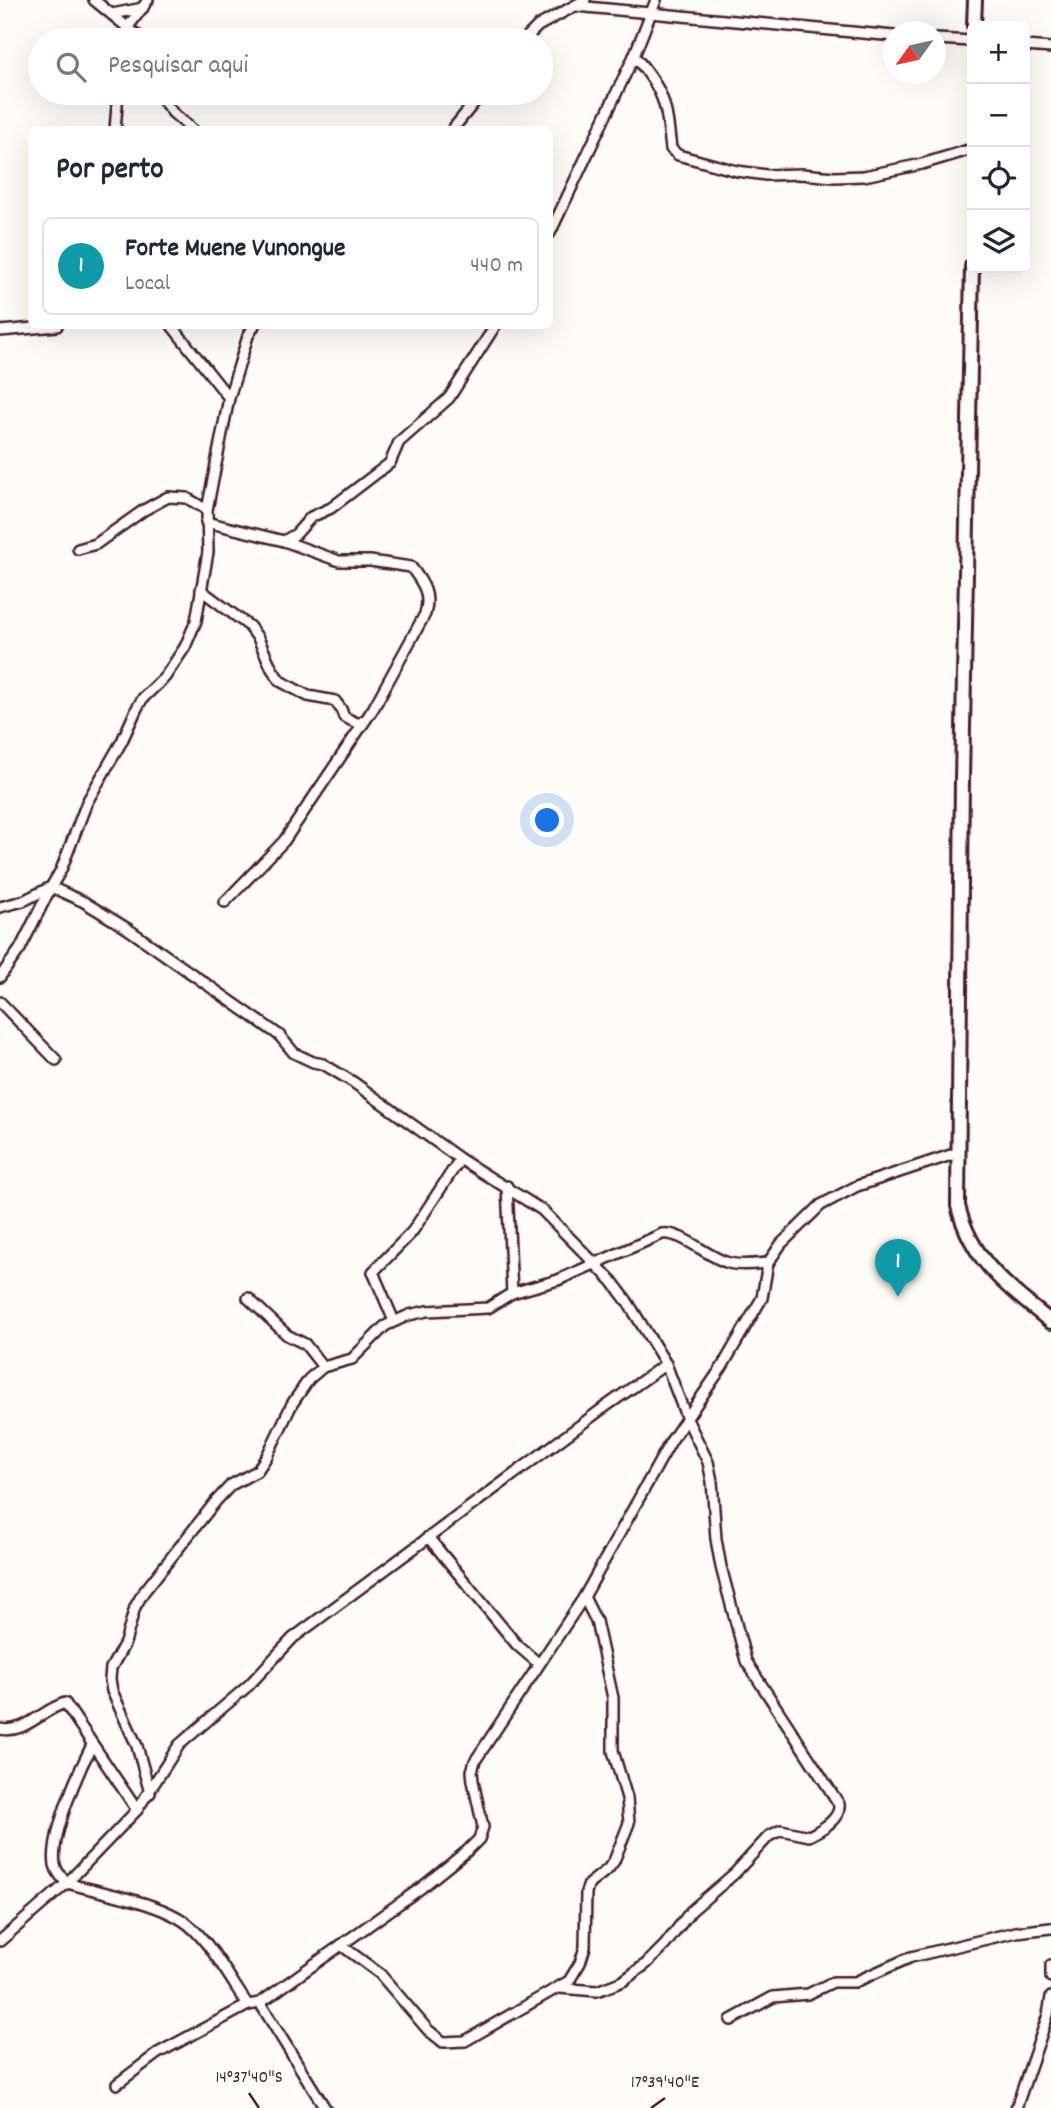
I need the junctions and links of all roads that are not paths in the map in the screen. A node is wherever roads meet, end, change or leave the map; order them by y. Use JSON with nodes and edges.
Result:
{"nodes":[{"id":1,"x":93,"y":0,"type":"edge"},
{"id":2,"x":585,"y":0,"type":"edge"},
{"id":3,"x":656,"y":0,"type":"edge"},
{"id":4,"x":975,"y":0,"type":"edge"},
{"id":5,"x":145,"y":4,"type":"edge"},
{"id":6,"x":576,"y":6,"type":"junction"},
{"id":7,"x":112,"y":14,"type":"junction"},
{"id":8,"x":649,"y":14,"type":"junction"},
{"id":9,"x":974,"y":21,"type":"edge"},
{"id":10,"x":128,"y":27,"type":"joint"},
{"id":11,"x":536,"y":28,"type":"edge"},
{"id":12,"x":883,"y":35,"type":"edge"},
{"id":13,"x":946,"y":40,"type":"edge"},
{"id":14,"x":967,"y":41,"type":"edge"},
{"id":15,"x":1030,"y":46,"type":"edge"},
{"id":16,"x":1051,"y":48,"type":"edge"},
{"id":17,"x":634,"y":56,"type":"junction"},
{"id":18,"x":117,"y":105,"type":"edge"},
{"id":19,"x":167,"y":105,"type":"edge"},
{"id":20,"x":472,"y":105,"type":"edge"},
{"id":21,"x":115,"y":126,"type":"edge"},
{"id":22,"x":188,"y":126,"type":"edge"},
{"id":23,"x":455,"y":126,"type":"edge"},
{"id":24,"x":967,"y":150,"type":"edge"},
{"id":25,"x":553,"y":227,"type":"edge"},
{"id":26,"x":972,"y":273,"type":"edge"},
{"id":27,"x":28,"y":329,"type":"edge"},
{"id":28,"x":174,"y":329,"type":"edge"},
{"id":29,"x":252,"y":329,"type":"edge"},
{"id":30,"x":493,"y":329,"type":"edge"},
{"id":31,"x":0,"y":331,"type":"edge"},
{"id":32,"x":229,"y":398,"type":"junction"},
{"id":33,"x":207,"y":510,"type":"junction"},
{"id":34,"x":206,"y":522,"type":"junction"},
{"id":35,"x":284,"y":541,"type":"junction"},
{"id":36,"x":78,"y":549,"type":"dead end"},
{"id":37,"x":201,"y":590,"type":"junction"},
{"id":38,"x":364,"y":720,"type":"junction"},
{"id":39,"x":51,"y":887,"type":"junction"},
{"id":40,"x":225,"y":902,"type":"dead end"},
{"id":41,"x":0,"y":906,"type":"edge"},
{"id":42,"x":0,"y":977,"type":"edge"},
{"id":43,"x":0,"y":1002,"type":"edge"},
{"id":44,"x":56,"y":1059,"type":"dead end"},
{"id":45,"x":957,"y":1153,"type":"junction"},
{"id":46,"x":460,"y":1159,"type":"junction"},
{"id":47,"x":507,"y":1186,"type":"junction"},
{"id":48,"x":768,"y":1263,"type":"junction"},
{"id":49,"x":596,"y":1264,"type":"junction"},
{"id":50,"x":512,"y":1293,"type":"junction"},
{"id":51,"x":248,"y":1298,"type":"dead end"},
{"id":52,"x":394,"y":1321,"type":"junction"},
{"id":53,"x":1051,"y":1322,"type":"edge"},
{"id":54,"x":666,"y":1364,"type":"junction"},
{"id":55,"x":323,"y":1367,"type":"junction"},
{"id":56,"x":687,"y":1419,"type":"junction"},
{"id":57,"x":428,"y":1537,"type":"junction"},
{"id":58,"x":584,"y":1597,"type":"junction"},
{"id":59,"x":538,"y":1663,"type":"junction"},
{"id":60,"x":0,"y":1729,"type":"edge"},
{"id":61,"x":92,"y":1745,"type":"junction"},
{"id":62,"x":150,"y":1793,"type":"junction"},
{"id":63,"x":137,"y":1810,"type":"junction"},
{"id":64,"x":67,"y":1883,"type":"junction"},
{"id":65,"x":1051,"y":1928,"type":"edge"},
{"id":66,"x":0,"y":1941,"type":"edge"},
{"id":67,"x":341,"y":1945,"type":"junction"},
{"id":68,"x":1051,"y":1965,"type":"edge"},
{"id":69,"x":1051,"y":1977,"type":"edge"},
{"id":70,"x":559,"y":1988,"type":"junction"},
{"id":71,"x":1051,"y":1997,"type":"edge"},
{"id":72,"x":260,"y":2003,"type":"junction"},
{"id":73,"x":248,"y":2005,"type":"junction"},
{"id":74,"x":731,"y":2020,"type":"dead end"},
{"id":75,"x":117,"y":2084,"type":"dead end"},
{"id":76,"x":325,"y":2108,"type":"edge"},
{"id":77,"x":1016,"y":2108,"type":"edge"}],
"edges":[{"from":1,"to":7,"type":"street"},
{"from":2,"to":6,"type":"street"},
{"from":3,"to":8,"type":"street"},
{"from":4,"to":9,"type":"street"},
{"from":5,"to":7,"type":"street"},
{"from":5,"to":10,"type":"street"},
{"from":6,"to":8,"type":"street"},
{"from":6,"to":11,"type":"street"},
{"from":7,"to":10,"type":"street"},
{"from":8,"to":12,"type":"street"},
{"from":8,"to":17,"type":"street"},
{"from":13,"to":14,"type":"street"},
{"from":15,"to":16,"type":"street"},
{"from":17,"to":24,"type":"street"},
{"from":17,"to":25,"type":"street"},
{"from":18,"to":21,"type":"street"},
{"from":19,"to":22,"type":"street"},
{"from":20,"to":23,"type":"street"},
{"from":26,"to":45,"type":"street"},
{"from":27,"to":31,"type":"street"},
{"from":28,"to":32,"type":"street"},
{"from":29,"to":32,"type":"street"},
{"from":30,"to":35,"type":"street"},
{"from":32,"to":33,"type":"street"},
{"from":33,"to":34,"type":"street"},
{"from":33,"to":36,"type":"street"},
{"from":34,"to":35,"type":"street"},
{"from":34,"to":37,"type":"street"},
{"from":35,"to":38,"type":"street"},
{"from":37,"to":38,"type":"street"},
{"from":37,"to":39,"type":"street"},
{"from":38,"to":40,"type":"street"},
{"from":39,"to":41,"type":"street"},
{"from":39,"to":42,"type":"street"},
{"from":39,"to":46,"type":"street"},
{"from":43,"to":44,"type":"street"},
{"from":45,"to":48,"type":"street"},
{"from":45,"to":53,"type":"street"},
{"from":46,"to":47,"type":"street"},
{"from":46,"to":52,"type":"street"},
{"from":47,"to":49,"type":"street"},
{"from":47,"to":50,"type":"street"},
{"from":48,"to":49,"type":"street"},
{"from":48,"to":56,"type":"street"},
{"from":49,"to":50,"type":"street"},
{"from":49,"to":54,"type":"street"},
{"from":50,"to":52,"type":"street"},
{"from":51,"to":55,"type":"street"},
{"from":52,"to":55,"type":"street"},
{"from":54,"to":56,"type":"street"},
{"from":54,"to":57,"type":"street"},
{"from":55,"to":62,"type":"street"},
{"from":56,"to":58,"type":"street"},
{"from":56,"to":70,"type":"street"},
{"from":57,"to":59,"type":"street"},
{"from":57,"to":62,"type":"street"},
{"from":58,"to":59,"type":"street"},
{"from":58,"to":70,"type":"street"},
{"from":59,"to":67,"type":"street"},
{"from":60,"to":61,"type":"street"},
{"from":61,"to":63,"type":"street"},
{"from":61,"to":64,"type":"street"},
{"from":62,"to":63,"type":"street"},
{"from":63,"to":64,"type":"street"},
{"from":64,"to":66,"type":"street"},
{"from":64,"to":73,"type":"street"},
{"from":65,"to":74,"type":"street"},
{"from":67,"to":70,"type":"street"},
{"from":67,"to":72,"type":"street"},
{"from":68,"to":69,"type":"street"},
{"from":71,"to":77,"type":"street"},
{"from":72,"to":73,"type":"street"},
{"from":72,"to":76,"type":"street"},
{"from":73,"to":75,"type":"street"}]}
